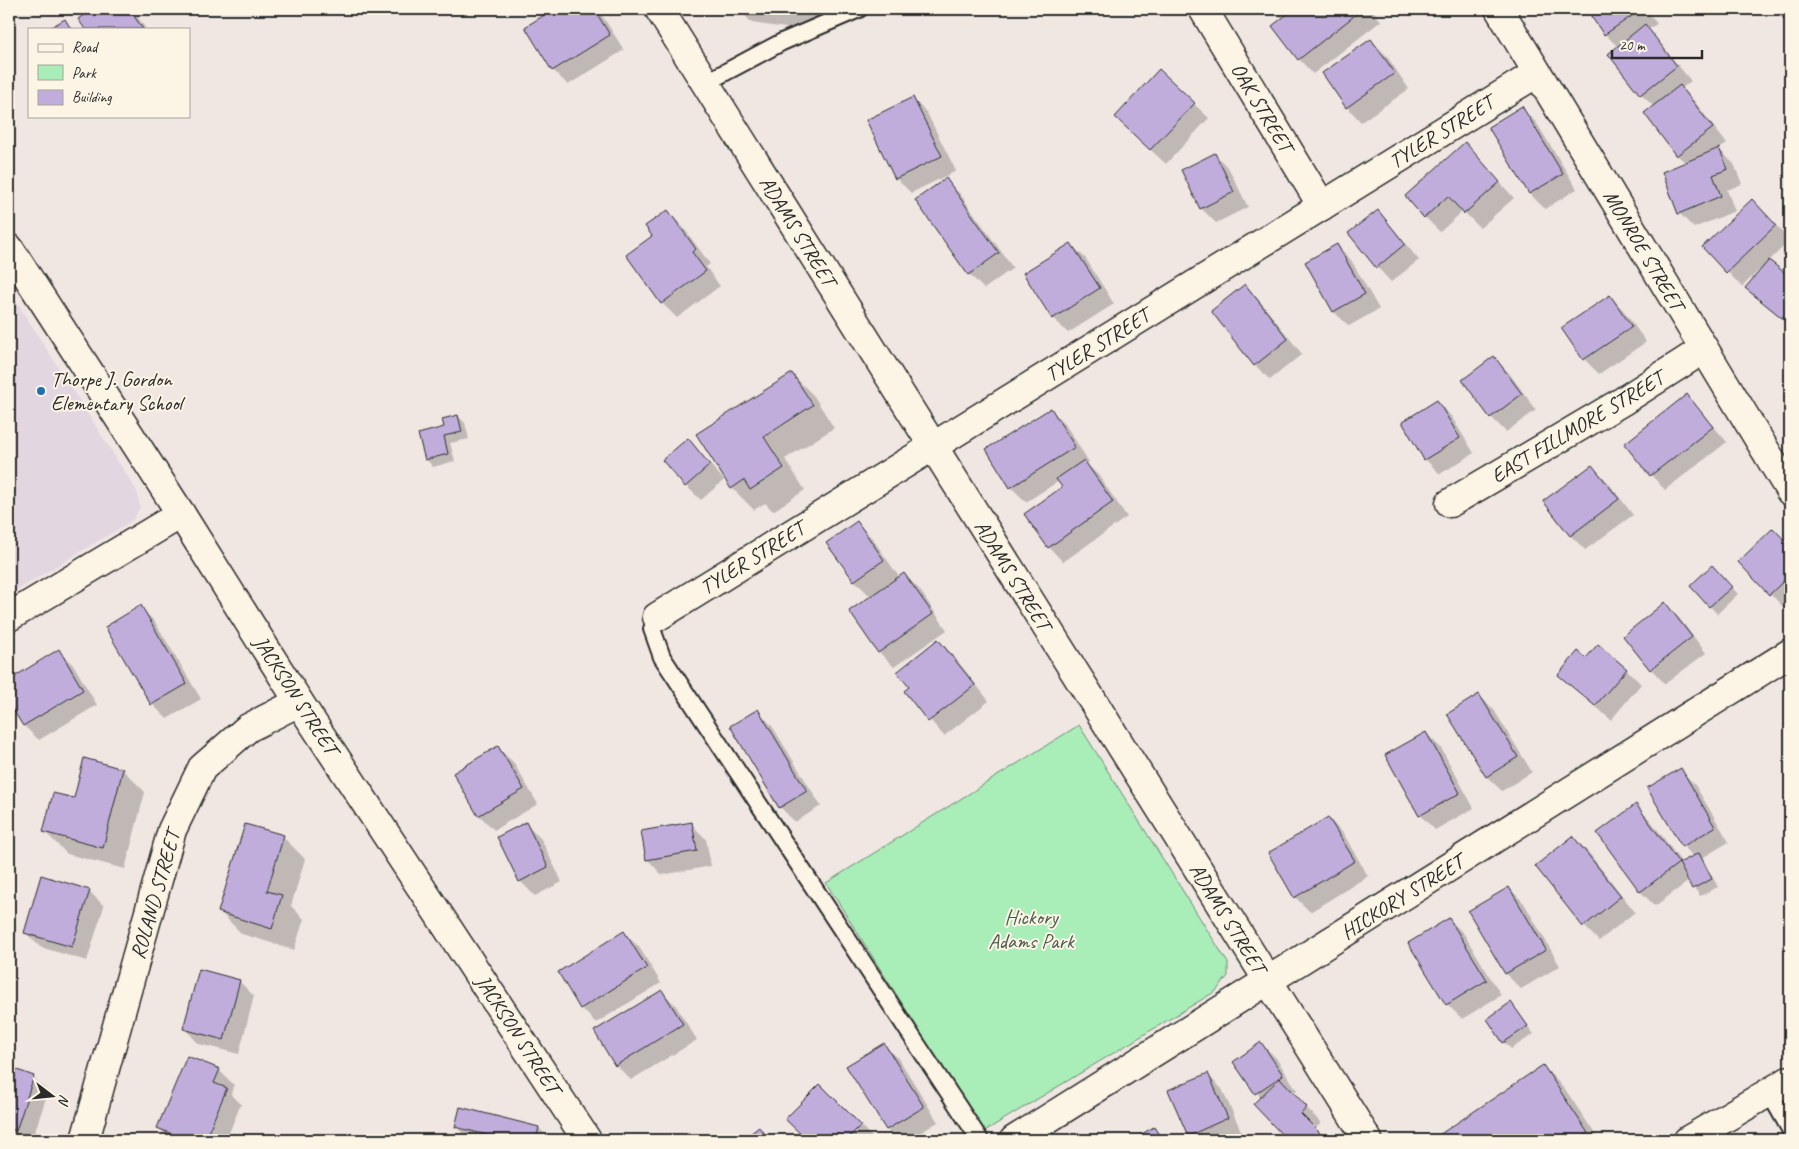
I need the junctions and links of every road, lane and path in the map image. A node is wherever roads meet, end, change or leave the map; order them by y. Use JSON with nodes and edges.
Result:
{"nodes":[{"id":1,"x":659,"y":9,"type":"edge"},
{"id":2,"x":859,"y":9,"type":"edge"},
{"id":3,"x":1203,"y":9,"type":"edge"},
{"id":4,"x":1499,"y":9,"type":"edge"},
{"id":5,"x":1537,"y":73,"type":"junction"},
{"id":6,"x":705,"y":82,"type":"junction"},
{"id":7,"x":1322,"y":206,"type":"junction"},
{"id":8,"x":9,"y":248,"type":"edge"},
{"id":9,"x":1704,"y":350,"type":"junction"},
{"id":10,"x":933,"y":447,"type":"junction"},
{"id":11,"x":1790,"y":491,"type":"edge"},
{"id":12,"x":1450,"y":503,"type":"dead end"},
{"id":13,"x":181,"y":514,"type":"junction"},
{"id":14,"x":9,"y":617,"type":"edge"},
{"id":15,"x":657,"y":617,"type":"joint"},
{"id":16,"x":1790,"y":653,"type":"edge"},
{"id":17,"x":299,"y":702,"type":"junction"},
{"id":18,"x":1268,"y":981,"type":"junction"},
{"id":19,"x":1780,"y":1086,"type":"edge"},
{"id":20,"x":1790,"y":1129,"type":"edge"},
{"id":21,"x":85,"y":1140,"type":"edge"},
{"id":22,"x":587,"y":1140,"type":"edge"},
{"id":23,"x":980,"y":1140,"type":"edge"},
{"id":24,"x":1014,"y":1140,"type":"edge"},
{"id":25,"x":1368,"y":1140,"type":"edge"},
{"id":26,"x":1688,"y":1140,"type":"edge"}],
"edges":[{"from":1,"to":6,"type":"street","name":"ADAMS STREET"},
{"from":2,"to":6,"type":"lane"},
{"from":3,"to":7,"type":"street","name":"OAK STREET"},
{"from":4,"to":5,"type":"street","name":"MONROE STREET"},
{"from":5,"to":7,"type":"street","name":"TYLER STREET"},
{"from":5,"to":9,"type":"street","name":"MONROE STREET"},
{"from":6,"to":10,"type":"street","name":"ADAMS STREET"},
{"from":7,"to":10,"type":"street","name":"TYLER STREET"},
{"from":8,"to":13,"type":"street","name":"JACKSON STREET"},
{"from":9,"to":11,"type":"street","name":"MONROE STREET"},
{"from":9,"to":12,"type":"street","name":"EAST FILLMORE STREET"},
{"from":10,"to":15,"type":"street","name":"TYLER STREET"},
{"from":10,"to":18,"type":"street","name":"ADAMS STREET"},
{"from":13,"to":14,"type":"street"},
{"from":13,"to":17,"type":"street","name":"JACKSON STREET"},
{"from":15,"to":23,"type":"lane"},
{"from":16,"to":18,"type":"street","name":"HICKORY STREET"},
{"from":17,"to":21,"type":"street","name":"ROLAND STREET"},
{"from":17,"to":22,"type":"street","name":"JACKSON STREET"},
{"from":18,"to":24,"type":"street","name":"HICKORY STREET"},
{"from":18,"to":25,"type":"street","name":"ADAMS STREET"},
{"from":19,"to":20,"type":"lane"},
{"from":19,"to":26,"type":"street"}]}
